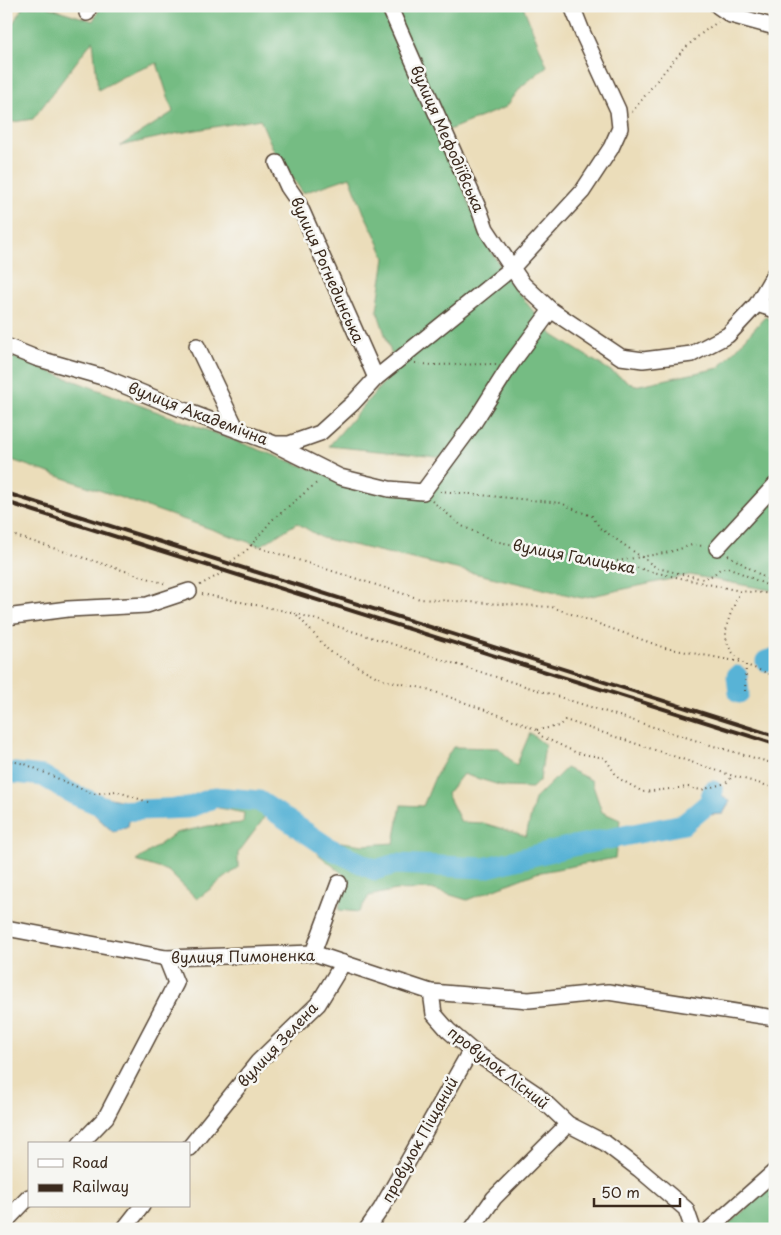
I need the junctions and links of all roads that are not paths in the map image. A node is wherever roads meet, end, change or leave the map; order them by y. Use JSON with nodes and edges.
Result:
{"nodes":[{"id":1,"x":389,"y":6,"type":"edge"},
{"id":2,"x":572,"y":6,"type":"edge"},
{"id":3,"x":718,"y":6,"type":"edge"},
{"id":4,"x":775,"y":27,"type":"edge"},
{"id":5,"x":277,"y":163,"type":"dead end"},
{"id":6,"x":512,"y":268,"type":"junction"},
{"id":7,"x":775,"y":273,"type":"edge"},
{"id":8,"x":757,"y":304,"type":"junction"},
{"id":9,"x":551,"y":310,"type":"junction"},
{"id":10,"x":775,"y":310,"type":"edge"},
{"id":11,"x":6,"y":346,"type":"edge"},
{"id":12,"x":196,"y":346,"type":"dead end"},
{"id":13,"x":376,"y":378,"type":"junction"},
{"id":14,"x":237,"y":430,"type":"junction"},
{"id":15,"x":275,"y":444,"type":"junction"},
{"id":16,"x":775,"y":485,"type":"edge"},
{"id":17,"x":717,"y":548,"type":"road end"},
{"id":18,"x":189,"y":591,"type":"road end"},
{"id":19,"x":6,"y":617,"type":"edge"},
{"id":20,"x":339,"y":883,"type":"dead end"},
{"id":21,"x":6,"y":928,"type":"edge"},
{"id":22,"x":313,"y":953,"type":"junction"},
{"id":23,"x":166,"y":958,"type":"junction"},
{"id":24,"x":343,"y":963,"type":"junction"},
{"id":25,"x":431,"y":992,"type":"junction"},
{"id":26,"x":775,"y":1018,"type":"edge"},
{"id":27,"x":471,"y":1050,"type":"junction"},
{"id":28,"x":568,"y":1124,"type":"junction"},
{"id":29,"x":82,"y":1142,"type":"edge"},
{"id":30,"x":190,"y":1147,"type":"edge"},
{"id":31,"x":775,"y":1172,"type":"edge"},
{"id":32,"x":28,"y":1198,"type":"edge"},
{"id":33,"x":140,"y":1208,"type":"edge"},
{"id":34,"x":6,"y":1221,"type":"edge"},
{"id":35,"x":124,"y":1229,"type":"edge"},
{"id":36,"x":367,"y":1229,"type":"edge"},
{"id":37,"x":472,"y":1229,"type":"edge"},
{"id":38,"x":693,"y":1229,"type":"edge"},
{"id":39,"x":710,"y":1229,"type":"edge"}],
"edges":[{"from":1,"to":6,"type":"street","name":"вулиця Мефодіївська"},
{"from":2,"to":6,"type":"street"},
{"from":3,"to":4,"type":"street"},
{"from":5,"to":13,"type":"street","name":"вулиця Рогнединська"},
{"from":6,"to":9,"type":"street"},
{"from":6,"to":13,"type":"street","name":"вулиця Академічна"},
{"from":7,"to":8,"type":"street"},
{"from":8,"to":9,"type":"street"},
{"from":8,"to":10,"type":"street"},
{"from":9,"to":15,"type":"street"},
{"from":11,"to":14,"type":"street","name":"вулиця Академічна"},
{"from":12,"to":14,"type":"street"},
{"from":13,"to":15,"type":"street","name":"вулиця Академічна"},
{"from":14,"to":15,"type":"street","name":"вулиця Академічна"},
{"from":16,"to":17,"type":"street"},
{"from":18,"to":19,"type":"street"},
{"from":20,"to":22,"type":"street"},
{"from":21,"to":23,"type":"street","name":"вулиця Пимоненка"},
{"from":22,"to":23,"type":"street","name":"вулиця Пимоненка"},
{"from":22,"to":24,"type":"street","name":"вулиця Пимоненка"},
{"from":23,"to":29,"type":"street"},
{"from":24,"to":25,"type":"street","name":"вулиця Пимоненка"},
{"from":24,"to":30,"type":"street","name":"вулиця Зелена"},
{"from":25,"to":26,"type":"street","name":"вулиця Пимоненка"},
{"from":25,"to":27,"type":"street","name":"провулок Лісний"},
{"from":27,"to":28,"type":"street","name":"провулок Лісний"},
{"from":27,"to":36,"type":"street","name":"провулок Піщаний"},
{"from":28,"to":37,"type":"street"},
{"from":28,"to":38,"type":"street","name":"провулок Лісний"},
{"from":31,"to":39,"type":"street"},
{"from":32,"to":34,"type":"street"},
{"from":33,"to":35,"type":"street"}]}
